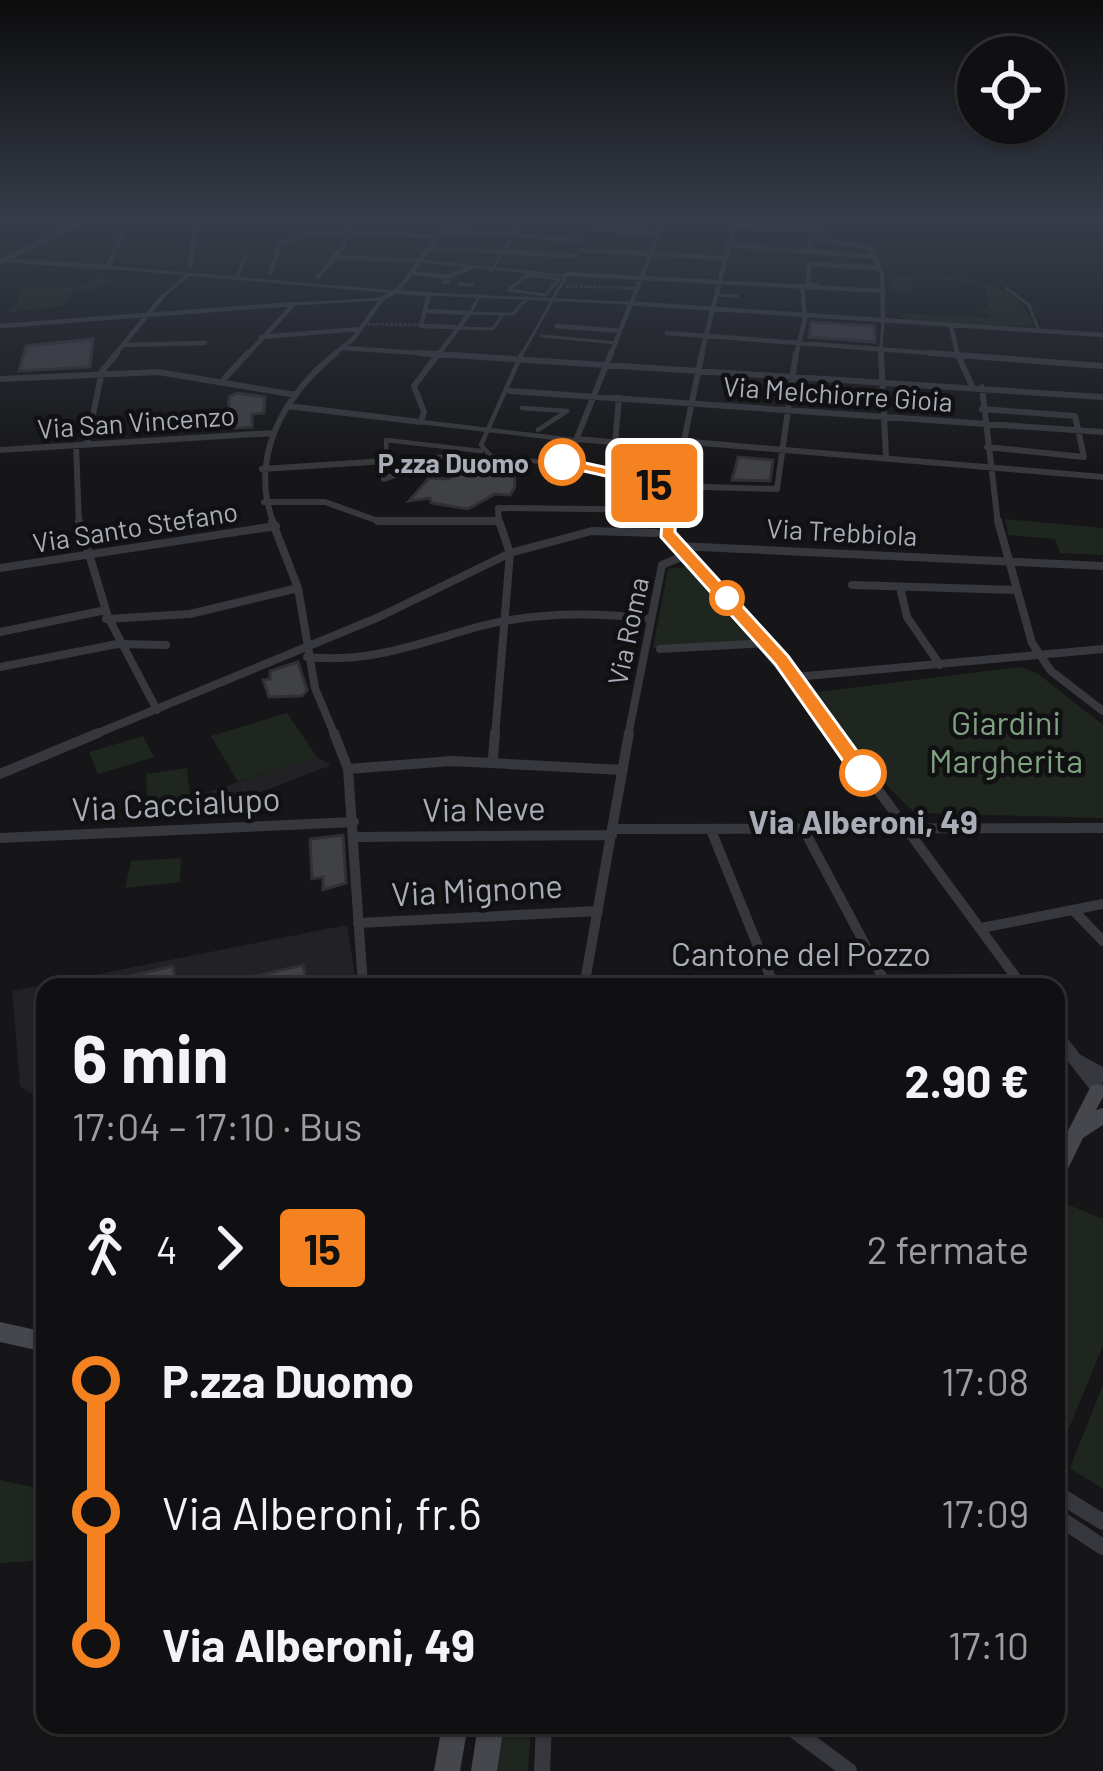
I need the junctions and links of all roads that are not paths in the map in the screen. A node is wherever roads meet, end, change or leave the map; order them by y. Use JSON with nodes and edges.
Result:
{"nodes":[{"id":1,"x":156,"y":304,"type":"edge"},
{"id":2,"x":294,"y":304,"type":"junction"},
{"id":3,"x":299,"y":304,"type":"edge"},
{"id":4,"x":378,"y":304,"type":"edge"},
{"id":5,"x":426,"y":304,"type":"edge"},
{"id":6,"x":476,"y":304,"type":"edge"},
{"id":7,"x":523,"y":304,"type":"edge"},
{"id":8,"x":550,"y":304,"type":"edge"},
{"id":9,"x":627,"y":304,"type":"joint"},
{"id":10,"x":715,"y":304,"type":"edge"},
{"id":11,"x":736,"y":304,"type":"edge"},
{"id":12,"x":805,"y":304,"type":"edge"},
{"id":13,"x":884,"y":304,"type":"edge"},
{"id":14,"x":1027,"y":304,"type":"edge"},
{"id":15,"x":520,"y":307,"type":"junction"},
{"id":16,"x":547,"y":309,"type":"junction"},
{"id":17,"x":713,"y":310,"type":"junction"},
{"id":18,"x":425,"y":311,"type":"junction"},
{"id":19,"x":736,"y":311,"type":"junction"},
{"id":20,"x":470,"y":313,"type":"junction"},
{"id":21,"x":503,"y":314,"type":"junction"},
{"id":22,"x":144,"y":315,"type":"junction"},
{"id":23,"x":805,"y":316,"type":"junction"},
{"id":24,"x":884,"y":321,"type":"junction"},
{"id":25,"x":537,"y":324,"type":"junction"},
{"id":26,"x":0,"y":326,"type":"edge"},
{"id":27,"x":557,"y":326,"type":"joint"},
{"id":28,"x":951,"y":326,"type":"junction"},
{"id":29,"x":455,"y":327,"type":"junction"},
{"id":30,"x":360,"y":328,"type":"junction"},
{"id":31,"x":1040,"y":331,"type":"junction"},
{"id":32,"x":620,"y":332,"type":"junction"},
{"id":33,"x":667,"y":334,"type":"dead end"},
{"id":34,"x":708,"y":335,"type":"junction"},
{"id":35,"x":1103,"y":335,"type":"edge"},
{"id":36,"x":537,"y":336,"type":"junction"},
{"id":37,"x":260,"y":338,"type":"junction"},
{"id":38,"x":205,"y":343,"type":"dead end"},
{"id":39,"x":617,"y":343,"type":"junction"},
{"id":40,"x":799,"y":343,"type":"junction"},
{"id":41,"x":125,"y":345,"type":"junction"},
{"id":42,"x":881,"y":347,"type":"junction"},
{"id":43,"x":343,"y":348,"type":"junction"},
{"id":44,"x":958,"y":352,"type":"junction"},
{"id":45,"x":435,"y":356,"type":"junction"},
{"id":46,"x":519,"y":356,"type":"junction"},
{"id":47,"x":610,"y":363,"type":"junction"},
{"id":48,"x":1103,"y":366,"type":"edge"},
{"id":49,"x":698,"y":370,"type":"junction"},
{"id":50,"x":102,"y":371,"type":"junction"},
{"id":51,"x":791,"y":374,"type":"junction"},
{"id":52,"x":0,"y":379,"type":"edge"},
{"id":53,"x":224,"y":379,"type":"junction"},
{"id":54,"x":884,"y":381,"type":"junction"},
{"id":55,"x":978,"y":386,"type":"junction"},
{"id":56,"x":506,"y":390,"type":"junction"},
{"id":57,"x":296,"y":394,"type":"junction"},
{"id":58,"x":597,"y":396,"type":"junction"},
{"id":59,"x":1103,"y":397,"type":"edge"},
{"id":60,"x":619,"y":398,"type":"junction"},
{"id":61,"x":692,"y":403,"type":"junction"},
{"id":62,"x":287,"y":406,"type":"junction"},
{"id":63,"x":522,"y":408,"type":"dead end"},
{"id":64,"x":982,"y":409,"type":"junction"},
{"id":65,"x":789,"y":410,"type":"junction"},
{"id":66,"x":884,"y":416,"type":"junction"},
{"id":67,"x":423,"y":423,"type":"junction"},
{"id":68,"x":982,"y":424,"type":"junction"},
{"id":69,"x":486,"y":430,"type":"junction"},
{"id":70,"x":1078,"y":430,"type":"junction"},
{"id":71,"x":1103,"y":432,"type":"edge"},
{"id":72,"x":274,"y":433,"type":"junction"},
{"id":73,"x":534,"y":433,"type":"junction"},
{"id":74,"x":575,"y":440,"type":"junction"},
{"id":75,"x":409,"y":442,"type":"junction"},
{"id":76,"x":615,"y":443,"type":"junction"},
{"id":77,"x":87,"y":444,"type":"junction"},
{"id":78,"x":76,"y":445,"type":"junction"},
{"id":79,"x":679,"y":445,"type":"junction"},
{"id":80,"x":987,"y":447,"type":"junction"},
{"id":81,"x":784,"y":449,"type":"junction"},
{"id":82,"x":0,"y":450,"type":"edge"},
{"id":83,"x":483,"y":451,"type":"junction"},
{"id":84,"x":447,"y":457,"type":"junction"},
{"id":85,"x":886,"y":457,"type":"junction"},
{"id":86,"x":387,"y":460,"type":"junction"},
{"id":87,"x":566,"y":465,"type":"junction"},
{"id":88,"x":991,"y":467,"type":"junction"},
{"id":89,"x":262,"y":469,"type":"junction"},
{"id":90,"x":1103,"y":477,"type":"edge"},
{"id":91,"x":384,"y":479,"type":"dead end"},
{"id":92,"x":672,"y":486,"type":"junction"},
{"id":93,"x":264,"y":502,"type":"junction"},
{"id":94,"x":666,"y":510,"type":"junction"},
{"id":95,"x":497,"y":521,"type":"junction"},
{"id":96,"x":276,"y":526,"type":"junction"},
{"id":97,"x":656,"y":533,"type":"dead end"},
{"id":98,"x":678,"y":546,"type":"junction"},
{"id":99,"x":510,"y":553,"type":"junction"},
{"id":100,"x":85,"y":554,"type":"junction"},
{"id":101,"x":686,"y":555,"type":"junction"},
{"id":102,"x":1004,"y":560,"type":"junction"},
{"id":103,"x":1103,"y":566,"type":"edge"},
{"id":104,"x":0,"y":568,"type":"edge"},
{"id":105,"x":852,"y":585,"type":"dead end"},
{"id":106,"x":900,"y":587,"type":"junction"},
{"id":107,"x":298,"y":588,"type":"junction"},
{"id":108,"x":1015,"y":590,"type":"junction"},
{"id":109,"x":104,"y":615,"type":"junction"},
{"id":110,"x":649,"y":619,"type":"junction"},
{"id":111,"x":506,"y":620,"type":"junction"},
{"id":112,"x":0,"y":632,"type":"edge"},
{"id":113,"x":117,"y":644,"type":"junction"},
{"id":114,"x":311,"y":644,"type":"junction"},
{"id":115,"x":767,"y":644,"type":"junction"},
{"id":116,"x":166,"y":645,"type":"dead end"},
{"id":117,"x":659,"y":649,"type":"dead end"},
{"id":118,"x":1103,"y":649,"type":"edge"},
{"id":119,"x":1040,"y":656,"type":"junction"},
{"id":120,"x":307,"y":657,"type":"junction"},
{"id":121,"x":940,"y":664,"type":"junction"},
{"id":122,"x":0,"y":667,"type":"edge"},
{"id":123,"x":795,"y":677,"type":"junction"},
{"id":124,"x":158,"y":710,"type":"junction"},
{"id":125,"x":1103,"y":711,"type":"edge"},
{"id":126,"x":493,"y":758,"type":"junction"},
{"id":127,"x":348,"y":769,"type":"junction"},
{"id":128,"x":622,"y":770,"type":"junction"},
{"id":129,"x":0,"y":774,"type":"edge"},
{"id":130,"x":354,"y":822,"type":"junction"},
{"id":131,"x":912,"y":825,"type":"junction"},
{"id":132,"x":1103,"y":828,"type":"edge"},
{"id":133,"x":711,"y":830,"type":"junction"},
{"id":134,"x":804,"y":830,"type":"junction"},
{"id":135,"x":612,"y":832,"type":"junction"},
{"id":136,"x":356,"y":837,"type":"junction"},
{"id":137,"x":0,"y":838,"type":"edge"},
{"id":138,"x":1103,"y":904,"type":"edge"},
{"id":139,"x":598,"y":911,"type":"junction"},
{"id":140,"x":1074,"y":911,"type":"junction"},
{"id":141,"x":358,"y":922,"type":"junction"},
{"id":142,"x":981,"y":928,"type":"junction"},
{"id":143,"x":1103,"y":940,"type":"edge"},
{"id":144,"x":362,"y":978,"type":"edge"},
{"id":145,"x":586,"y":978,"type":"edge"},
{"id":146,"x":771,"y":978,"type":"edge"},
{"id":147,"x":883,"y":978,"type":"edge"},
{"id":148,"x":1016,"y":978,"type":"edge"},
{"id":149,"x":1065,"y":1048,"type":"edge"},
{"id":150,"x":1101,"y":1085,"type":"edge"},
{"id":151,"x":1103,"y":1115,"type":"edge"},
{"id":152,"x":1069,"y":1141,"type":"edge"},
{"id":153,"x":0,"y":1332,"type":"edge"},
{"id":154,"x":36,"y":1340,"type":"edge"},
{"id":155,"x":1065,"y":1499,"type":"edge"},
{"id":156,"x":1065,"y":1522,"type":"edge"},
{"id":157,"x":1103,"y":1522,"type":"edge"},
{"id":158,"x":1103,"y":1546,"type":"edge"},
{"id":159,"x":453,"y":1734,"type":"edge"},
{"id":160,"x":490,"y":1734,"type":"edge"},
{"id":161,"x":544,"y":1734,"type":"edge"},
{"id":162,"x":799,"y":1734,"type":"edge"},
{"id":163,"x":447,"y":1771,"type":"edge"},
{"id":164,"x":484,"y":1771,"type":"edge"},
{"id":165,"x":542,"y":1771,"type":"edge"},
{"id":166,"x":849,"y":1771,"type":"edge"}],
"edges":[{"from":1,"to":22,"type":"street"},
{"from":2,"to":3,"type":"street"},
{"from":2,"to":22,"type":"street"},
{"from":2,"to":37,"type":"street"},
{"from":4,"to":30,"type":"street"},
{"from":5,"to":18,"type":"street"},
{"from":6,"to":20,"type":"street"},
{"from":7,"to":15,"type":"street"},
{"from":8,"to":16,"type":"street"},
{"from":9,"to":17,"type":"street"},
{"from":9,"to":32,"type":"street"},
{"from":10,"to":17,"type":"street"},
{"from":11,"to":19,"type":"street"},
{"from":12,"to":23,"type":"street"},
{"from":13,"to":24,"type":"street"},
{"from":14,"to":31,"type":"street"},
{"from":15,"to":16,"type":"street"},
{"from":15,"to":21,"type":"street"},
{"from":16,"to":25,"type":"street"},
{"from":17,"to":19,"type":"street"},
{"from":17,"to":34,"type":"street"},
{"from":18,"to":20,"type":"street"},
{"from":18,"to":29,"type":"street"},
{"from":19,"to":23,"type":"street"},
{"from":20,"to":21,"type":"street"},
{"from":20,"to":29,"type":"street"},
{"from":21,"to":29,"type":"street"},
{"from":22,"to":26,"type":"street"},
{"from":22,"to":41,"type":"street"},
{"from":23,"to":24,"type":"street"},
{"from":23,"to":40,"type":"street"},
{"from":24,"to":28,"type":"street"},
{"from":24,"to":42,"type":"street"},
{"from":25,"to":27,"type":"street"},
{"from":25,"to":36,"type":"street"},
{"from":27,"to":32,"type":"street"},
{"from":28,"to":31,"type":"street"},
{"from":28,"to":44,"type":"street"},
{"from":29,"to":45,"type":"street"},
{"from":30,"to":37,"type":"street"},
{"from":30,"to":43,"type":"street"},
{"from":31,"to":35,"type":"street"},
{"from":32,"to":39,"type":"street"},
{"from":33,"to":34,"type":"street"},
{"from":34,"to":40,"type":"street"},
{"from":34,"to":49,"type":"street"},
{"from":36,"to":39,"type":"street"},
{"from":36,"to":46,"type":"street"},
{"from":37,"to":53,"type":"street"},
{"from":38,"to":41,"type":"street"},
{"from":39,"to":47,"type":"street"},
{"from":40,"to":42,"type":"street"},
{"from":40,"to":51,"type":"street"},
{"from":41,"to":50,"type":"street"},
{"from":42,"to":44,"type":"street"},
{"from":42,"to":54,"type":"street"},
{"from":43,"to":45,"type":"street"},
{"from":43,"to":57,"type":"street"},
{"from":44,"to":48,"type":"street"},
{"from":44,"to":55,"type":"street"},
{"from":45,"to":46,"type":"street"},
{"from":45,"to":67,"type":"street"},
{"from":46,"to":47,"type":"street"},
{"from":46,"to":56,"type":"street"},
{"from":47,"to":49,"type":"street"},
{"from":47,"to":58,"type":"street"},
{"from":49,"to":51,"type":"street"},
{"from":49,"to":61,"type":"street"},
{"from":50,"to":52,"type":"street"},
{"from":50,"to":53,"type":"street"},
{"from":50,"to":77,"type":"street"},
{"from":51,"to":54,"type":"street"},
{"from":51,"to":65,"type":"street"},
{"from":53,"to":57,"type":"street"},
{"from":54,"to":55,"type":"street"},
{"from":54,"to":66,"type":"street"},
{"from":55,"to":59,"type":"street"},
{"from":55,"to":64,"type":"street"},
{"from":56,"to":58,"type":"street","name":"Via Melchiorre Gioia"},
{"from":56,"to":69,"type":"street"},
{"from":57,"to":62,"type":"street"},
{"from":58,"to":60,"type":"street","name":"Via Melchiorre Gioia"},
{"from":58,"to":74,"type":"street"},
{"from":60,"to":61,"type":"street","name":"Via Melchiorre Gioia"},
{"from":60,"to":76,"type":"street"},
{"from":61,"to":65,"type":"street","name":"Via Melchiorre Gioia"},
{"from":61,"to":79,"type":"street"},
{"from":62,"to":67,"type":"street"},
{"from":62,"to":72,"type":"street"},
{"from":63,"to":73,"type":"street"},
{"from":64,"to":68,"type":"street"},
{"from":64,"to":70,"type":"street"},
{"from":65,"to":66,"type":"street","name":"Via Melchiorre Gioia"},
{"from":65,"to":81,"type":"street"},
{"from":66,"to":68,"type":"street","name":"Via Melchiorre Gioia"},
{"from":66,"to":85,"type":"street"},
{"from":67,"to":69,"type":"street"},
{"from":67,"to":75,"type":"street"},
{"from":68,"to":70,"type":"street","name":"Via Melchiorre Gioia"},
{"from":68,"to":80,"type":"street"},
{"from":69,"to":73,"type":"street"},
{"from":69,"to":83,"type":"street"},
{"from":70,"to":71,"type":"street"},
{"from":70,"to":80,"type":"street"},
{"from":72,"to":77,"type":"street","name":"Via San Vincenzo"},
{"from":72,"to":89,"type":"street"},
{"from":73,"to":74,"type":"street"},
{"from":74,"to":76,"type":"street"},
{"from":74,"to":87,"type":"street"},
{"from":75,"to":83,"type":"street"},
{"from":75,"to":86,"type":"street"},
{"from":76,"to":79,"type":"street"},
{"from":77,"to":78,"type":"street","name":"Via San Vincenzo"},
{"from":78,"to":82,"type":"street","name":"Via San Vincenzo"},
{"from":78,"to":100,"type":"street"},
{"from":79,"to":81,"type":"street"},
{"from":79,"to":92,"type":"street"},
{"from":80,"to":88,"type":"street"},
{"from":81,"to":85,"type":"street"},
{"from":81,"to":92,"type":"street"},
{"from":83,"to":84,"type":"street"},
{"from":83,"to":87,"type":"street"},
{"from":84,"to":86,"type":"street"},
{"from":84,"to":91,"type":"street"},
{"from":85,"to":88,"type":"street"},
{"from":86,"to":89,"type":"street"},
{"from":87,"to":92,"type":"street"},
{"from":88,"to":90,"type":"street"},
{"from":88,"to":102,"type":"street"},
{"from":89,"to":93,"type":"street"},
{"from":92,"to":94,"type":"street"},
{"from":93,"to":95,"type":"street"},
{"from":93,"to":96,"type":"street"},
{"from":94,"to":95,"type":"street"},
{"from":94,"to":98,"type":"street","name":"Via Roma"},
{"from":95,"to":99,"type":"street"},
{"from":96,"to":100,"type":"street","name":"Via Santo Stefano"},
{"from":96,"to":107,"type":"street"},
{"from":97,"to":99,"type":"street"},
{"from":98,"to":101,"type":"street","name":"Via Roma"},
{"from":98,"to":102,"type":"street","name":"Via Trebbiola"},
{"from":99,"to":111,"type":"street"},
{"from":99,"to":114,"type":"street"},
{"from":100,"to":104,"type":"street","name":"Via Santo Stefano"},
{"from":100,"to":109,"type":"street"},
{"from":101,"to":110,"type":"street","name":"Via Roma"},
{"from":101,"to":115,"type":"street"},
{"from":102,"to":103,"type":"street","name":"Via Trebbiola"},
{"from":102,"to":108,"type":"street"},
{"from":105,"to":106,"type":"street"},
{"from":106,"to":108,"type":"street"},
{"from":106,"to":121,"type":"street"},
{"from":107,"to":109,"type":"street"},
{"from":107,"to":114,"type":"street"},
{"from":108,"to":119,"type":"street"},
{"from":109,"to":112,"type":"street"},
{"from":109,"to":113,"type":"street"},
{"from":110,"to":111,"type":"street"},
{"from":110,"to":128,"type":"street","name":"Via Roma"},
{"from":111,"to":120,"type":"street"},
{"from":111,"to":126,"type":"street"},
{"from":113,"to":116,"type":"street"},
{"from":113,"to":122,"type":"street"},
{"from":113,"to":124,"type":"street"},
{"from":114,"to":120,"type":"street"},
{"from":114,"to":124,"type":"street"},
{"from":115,"to":117,"type":"street"},
{"from":115,"to":123,"type":"street"},
{"from":118,"to":119,"type":"street"},
{"from":119,"to":121,"type":"street"},
{"from":119,"to":125,"type":"street"},
{"from":120,"to":127,"type":"street"},
{"from":121,"to":123,"type":"street"},
{"from":123,"to":131,"type":"street"},
{"from":124,"to":129,"type":"street"},
{"from":126,"to":127,"type":"street"},
{"from":126,"to":128,"type":"street"},
{"from":127,"to":130,"type":"street"},
{"from":128,"to":135,"type":"street","name":"Via Roma"},
{"from":130,"to":136,"type":"street"},
{"from":130,"to":137,"type":"street","name":"Via Caccialupo"},
{"from":131,"to":132,"type":"street","name":"Via Neve"},
{"from":131,"to":134,"type":"street","name":"Via Neve"},
{"from":131,"to":142,"type":"street"},
{"from":133,"to":134,"type":"street","name":"Via Neve"},
{"from":133,"to":135,"type":"street","name":"Via Neve"},
{"from":133,"to":146,"type":"street"},
{"from":134,"to":147,"type":"street"},
{"from":135,"to":136,"type":"street","name":"Via Neve"},
{"from":135,"to":139,"type":"street","name":"Via Roma"},
{"from":136,"to":141,"type":"street"},
{"from":138,"to":140,"type":"street"},
{"from":139,"to":141,"type":"street","name":"Via Mignone"},
{"from":139,"to":145,"type":"street","name":"Via Roma"},
{"from":140,"to":142,"type":"street"},
{"from":140,"to":143,"type":"street"},
{"from":141,"to":144,"type":"street"},
{"from":142,"to":148,"type":"street"},
{"from":149,"to":150,"type":"street"},
{"from":150,"to":152,"type":"main road"},
{"from":151,"to":152,"type":"main road"},
{"from":153,"to":154,"type":"main road"},
{"from":155,"to":157,"type":"street"},
{"from":156,"to":158,"type":"street"},
{"from":159,"to":163,"type":"main road"},
{"from":160,"to":164,"type":"main road"},
{"from":161,"to":165,"type":"street"},
{"from":162,"to":166,"type":"street"}]}
